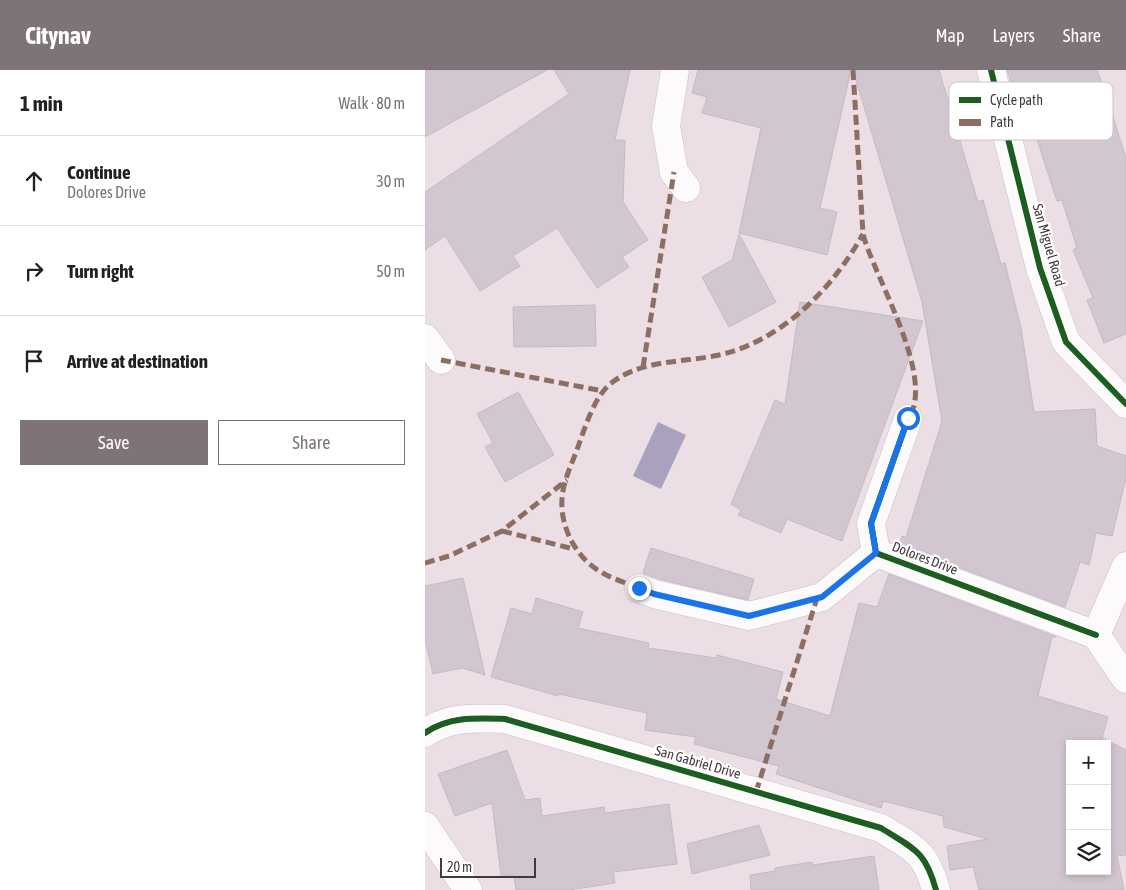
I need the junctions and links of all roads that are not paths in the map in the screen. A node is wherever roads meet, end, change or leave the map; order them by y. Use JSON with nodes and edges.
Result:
{"nodes":[{"id":1,"x":675,"y":70,"type":"edge"},
{"id":2,"x":1009,"y":140,"type":"edge"},
{"id":3,"x":686,"y":188,"type":"dead end"},
{"id":4,"x":425,"y":338,"type":"edge"},
{"id":5,"x":441,"y":360,"type":"dead end"},
{"id":6,"x":1126,"y":404,"type":"edge"},
{"id":7,"x":908,"y":418,"type":"dead end"},
{"id":8,"x":876,"y":553,"type":"junction"},
{"id":9,"x":1126,"y":566,"type":"edge"},
{"id":10,"x":639,"y":588,"type":"dead end"},
{"id":11,"x":1096,"y":635,"type":"junction"},
{"id":12,"x":1126,"y":679,"type":"edge"},
{"id":13,"x":425,"y":733,"type":"edge"},
{"id":14,"x":425,"y":826,"type":"edge"},
{"id":15,"x":467,"y":890,"type":"edge"},
{"id":16,"x":936,"y":890,"type":"edge"}],
"edges":[{"from":1,"to":3,"type":"street"},
{"from":2,"to":6,"type":"street","name":"San Miguel Road"},
{"from":4,"to":5,"type":"street"},
{"from":7,"to":8,"type":"street","name":"Dolores Drive"},
{"from":8,"to":10,"type":"street"},
{"from":8,"to":11,"type":"street","name":"Dolores Drive"},
{"from":9,"to":11,"type":"street"},
{"from":11,"to":12,"type":"street"},
{"from":13,"to":16,"type":"street","name":"San Gabriel Drive"},
{"from":14,"to":15,"type":"street"}]}
